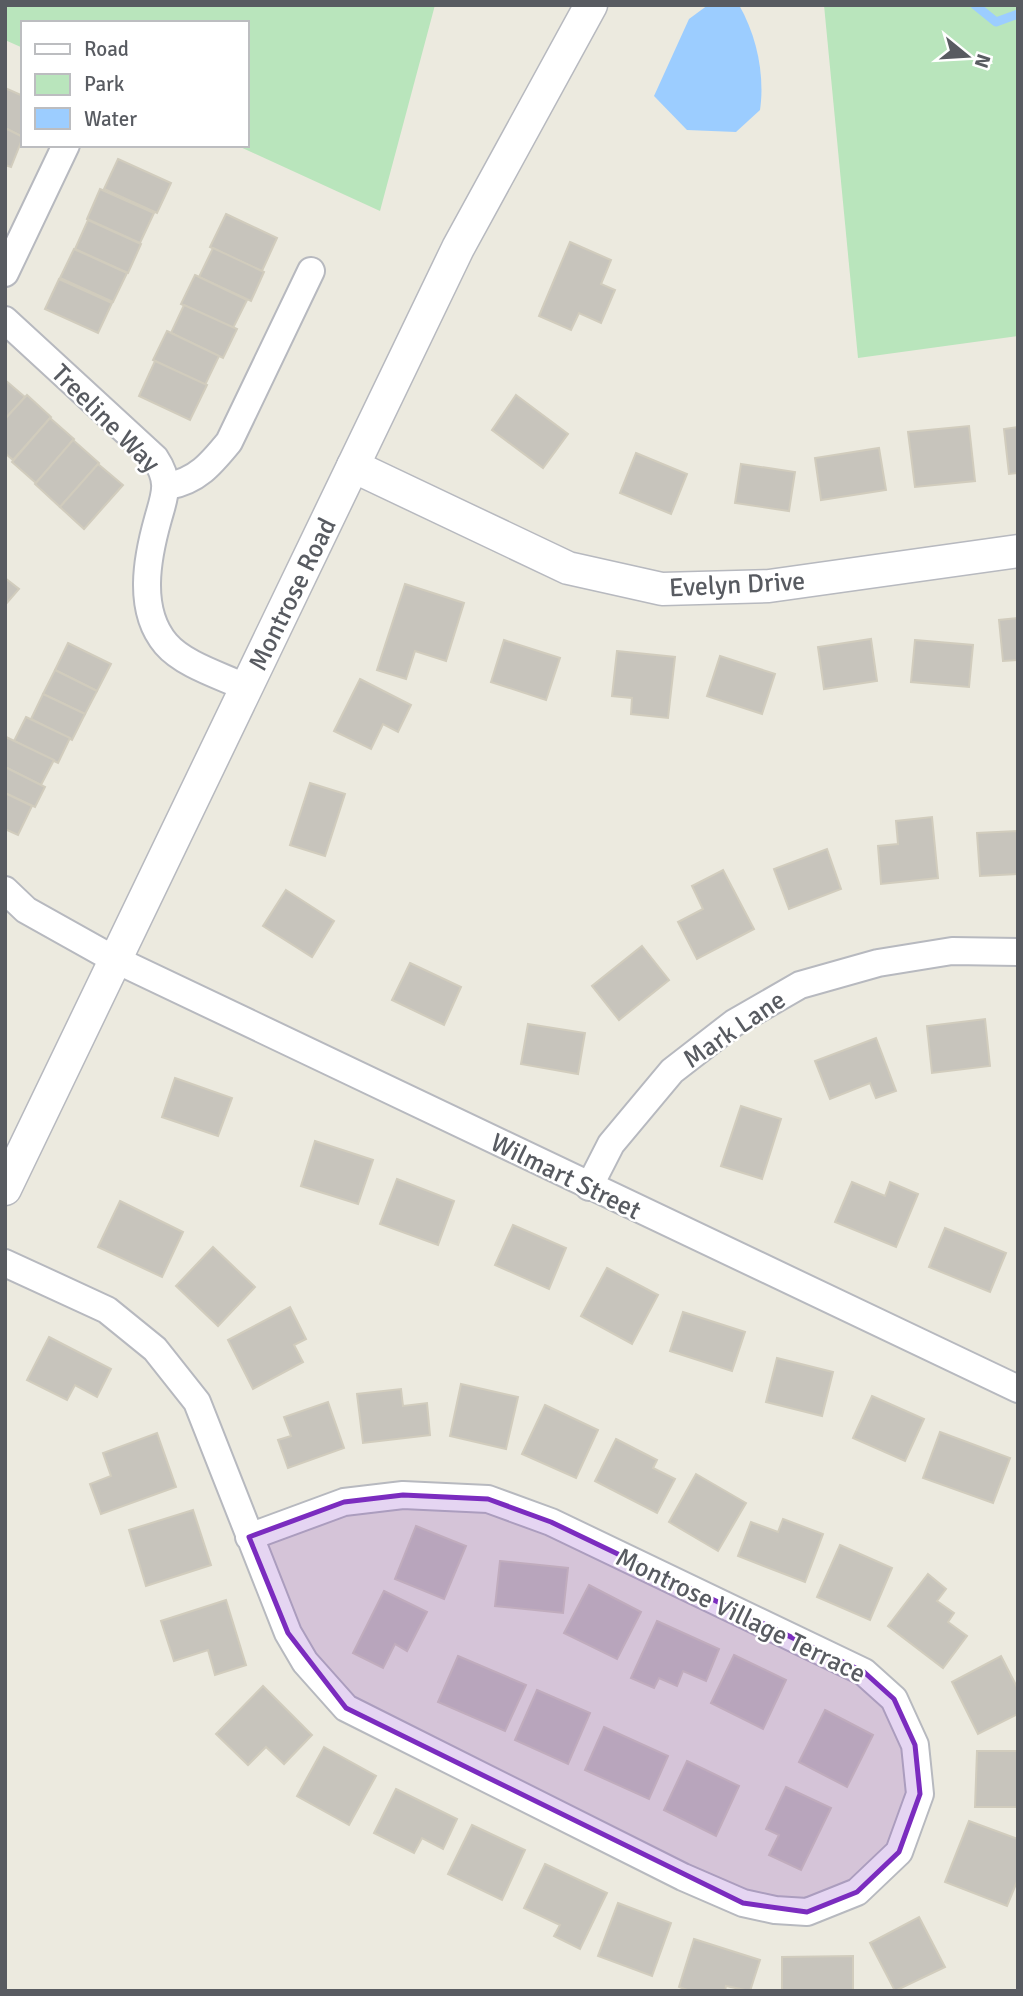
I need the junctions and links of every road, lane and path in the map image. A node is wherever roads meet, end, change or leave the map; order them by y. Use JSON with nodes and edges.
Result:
{"nodes":[{"id":1,"x":591,"y":5,"type":"edge"},
{"id":2,"x":65,"y":147,"type":"edge"},
{"id":3,"x":311,"y":271,"type":"dead end"},
{"id":4,"x":5,"y":273,"type":"edge"},
{"id":5,"x":5,"y":320,"type":"edge"},
{"id":6,"x":353,"y":466,"type":"junction"},
{"id":7,"x":168,"y":485,"type":"junction"},
{"id":8,"x":1018,"y":551,"type":"edge"},
{"id":9,"x":247,"y":688,"type":"junction"},
{"id":10,"x":5,"y":890,"type":"edge"},
{"id":11,"x":1018,"y":952,"type":"edge"},
{"id":12,"x":116,"y":959,"type":"junction"},
{"id":13,"x":589,"y":1187,"type":"junction"},
{"id":14,"x":5,"y":1189,"type":"edge"},
{"id":15,"x":5,"y":1263,"type":"edge"},
{"id":16,"x":1018,"y":1389,"type":"edge"},
{"id":17,"x":249,"y":1537,"type":"junction"}],
"edges":[{"from":1,"to":6,"type":"street","name":"Montrose Road"},
{"from":2,"to":4,"type":"street"},
{"from":3,"to":7,"type":"street"},
{"from":5,"to":7,"type":"street","name":"Treeline Way"},
{"from":6,"to":8,"type":"street","name":"Evelyn Drive"},
{"from":6,"to":9,"type":"street","name":"Montrose Road"},
{"from":7,"to":9,"type":"street","name":"Treeline Way"},
{"from":9,"to":12,"type":"street","name":"Montrose Road"},
{"from":10,"to":12,"type":"street","name":"Wilmart Street"},
{"from":11,"to":13,"type":"street","name":"Mark Lane"},
{"from":12,"to":13,"type":"street","name":"Wilmart Street"},
{"from":12,"to":14,"type":"street","name":"Montrose Road"},
{"from":13,"to":16,"type":"street","name":"Wilmart Street"},
{"from":15,"to":17,"type":"street","name":"Montrose Village Terrace"},
{"from":17,"to":17,"type":"street","name":"Montrose Village Terrace"}]}
